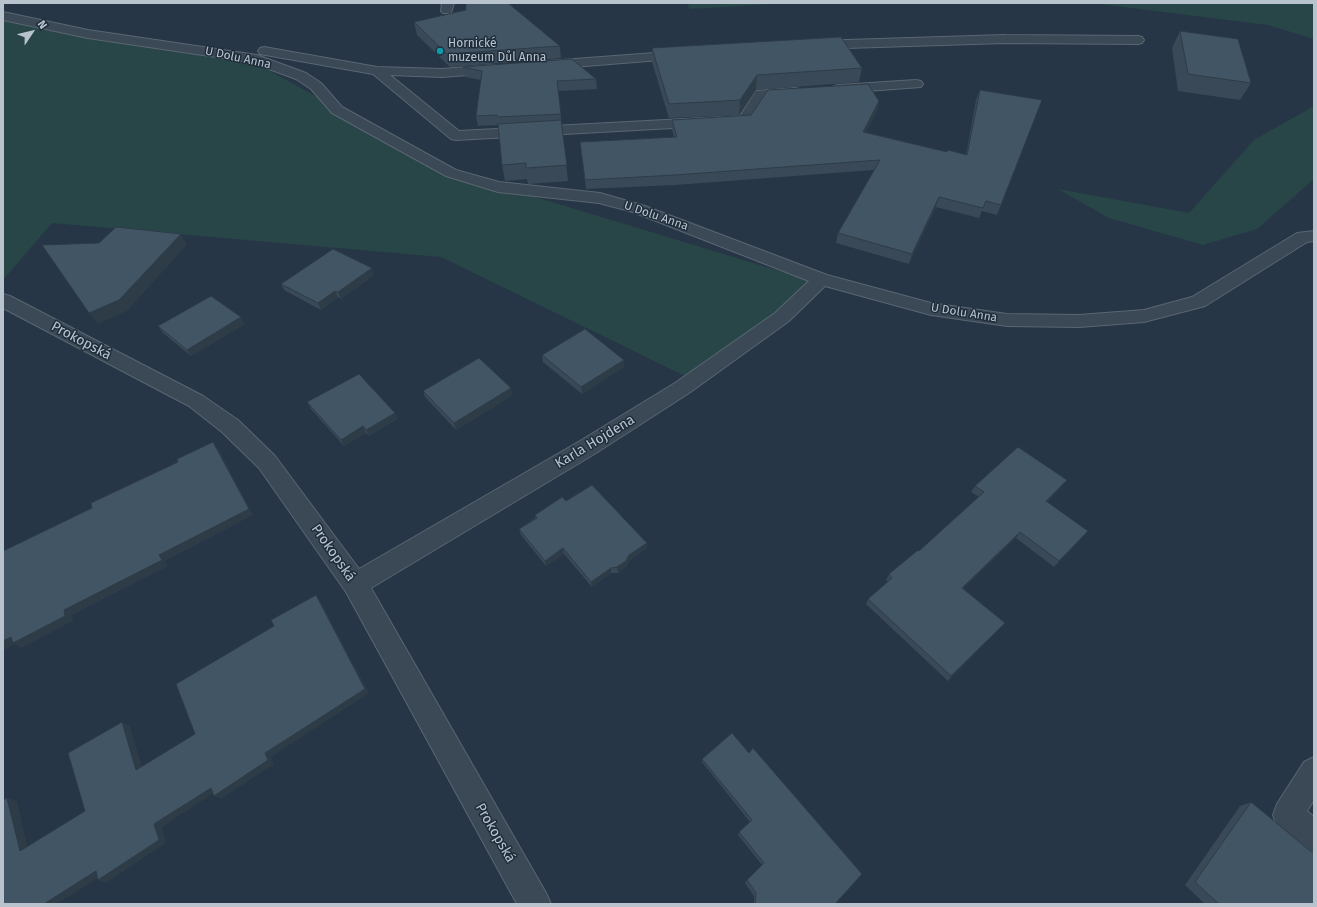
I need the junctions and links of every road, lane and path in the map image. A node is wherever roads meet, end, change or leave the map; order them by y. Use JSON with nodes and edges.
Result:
{"nodes":[{"id":1,"x":3,"y":14,"type":"edge"},
{"id":2,"x":1138,"y":40,"type":"dead end"},
{"id":3,"x":804,"y":46,"type":"edge"},
{"id":4,"x":694,"y":54,"type":"edge"},
{"id":5,"x":536,"y":66,"type":"edge"},
{"id":6,"x":505,"y":68,"type":"edge"},
{"id":7,"x":377,"y":71,"type":"junction"},
{"id":8,"x":916,"y":84,"type":"dead end"},
{"id":9,"x":823,"y":90,"type":"edge"},
{"id":10,"x":807,"y":91,"type":"edge"},
{"id":11,"x":1314,"y":236,"type":"edge"},
{"id":12,"x":821,"y":279,"type":"junction"},
{"id":13,"x":9,"y":308,"type":"edge"},
{"id":14,"x":356,"y":584,"type":"junction"},
{"id":15,"x":1314,"y":772,"type":"edge"},
{"id":16,"x":1314,"y":836,"type":"edge"},
{"id":17,"x":535,"y":904,"type":"edge"}],
"edges":[{"from":1,"to":7,"type":"street"},
{"from":1,"to":12,"type":"street","name":"U Dolu Anna"},
{"from":2,"to":3,"type":"street"},
{"from":4,"to":5,"type":"street"},
{"from":6,"to":7,"type":"street"},
{"from":7,"to":10,"type":"street"},
{"from":8,"to":9,"type":"street"},
{"from":11,"to":12,"type":"street","name":"U Dolu Anna"},
{"from":12,"to":14,"type":"street","name":"Karla Hojdena"},
{"from":13,"to":14,"type":"street","name":"Prokopská"},
{"from":14,"to":17,"type":"street","name":"Prokopská"},
{"from":15,"to":16,"type":"street"}]}
